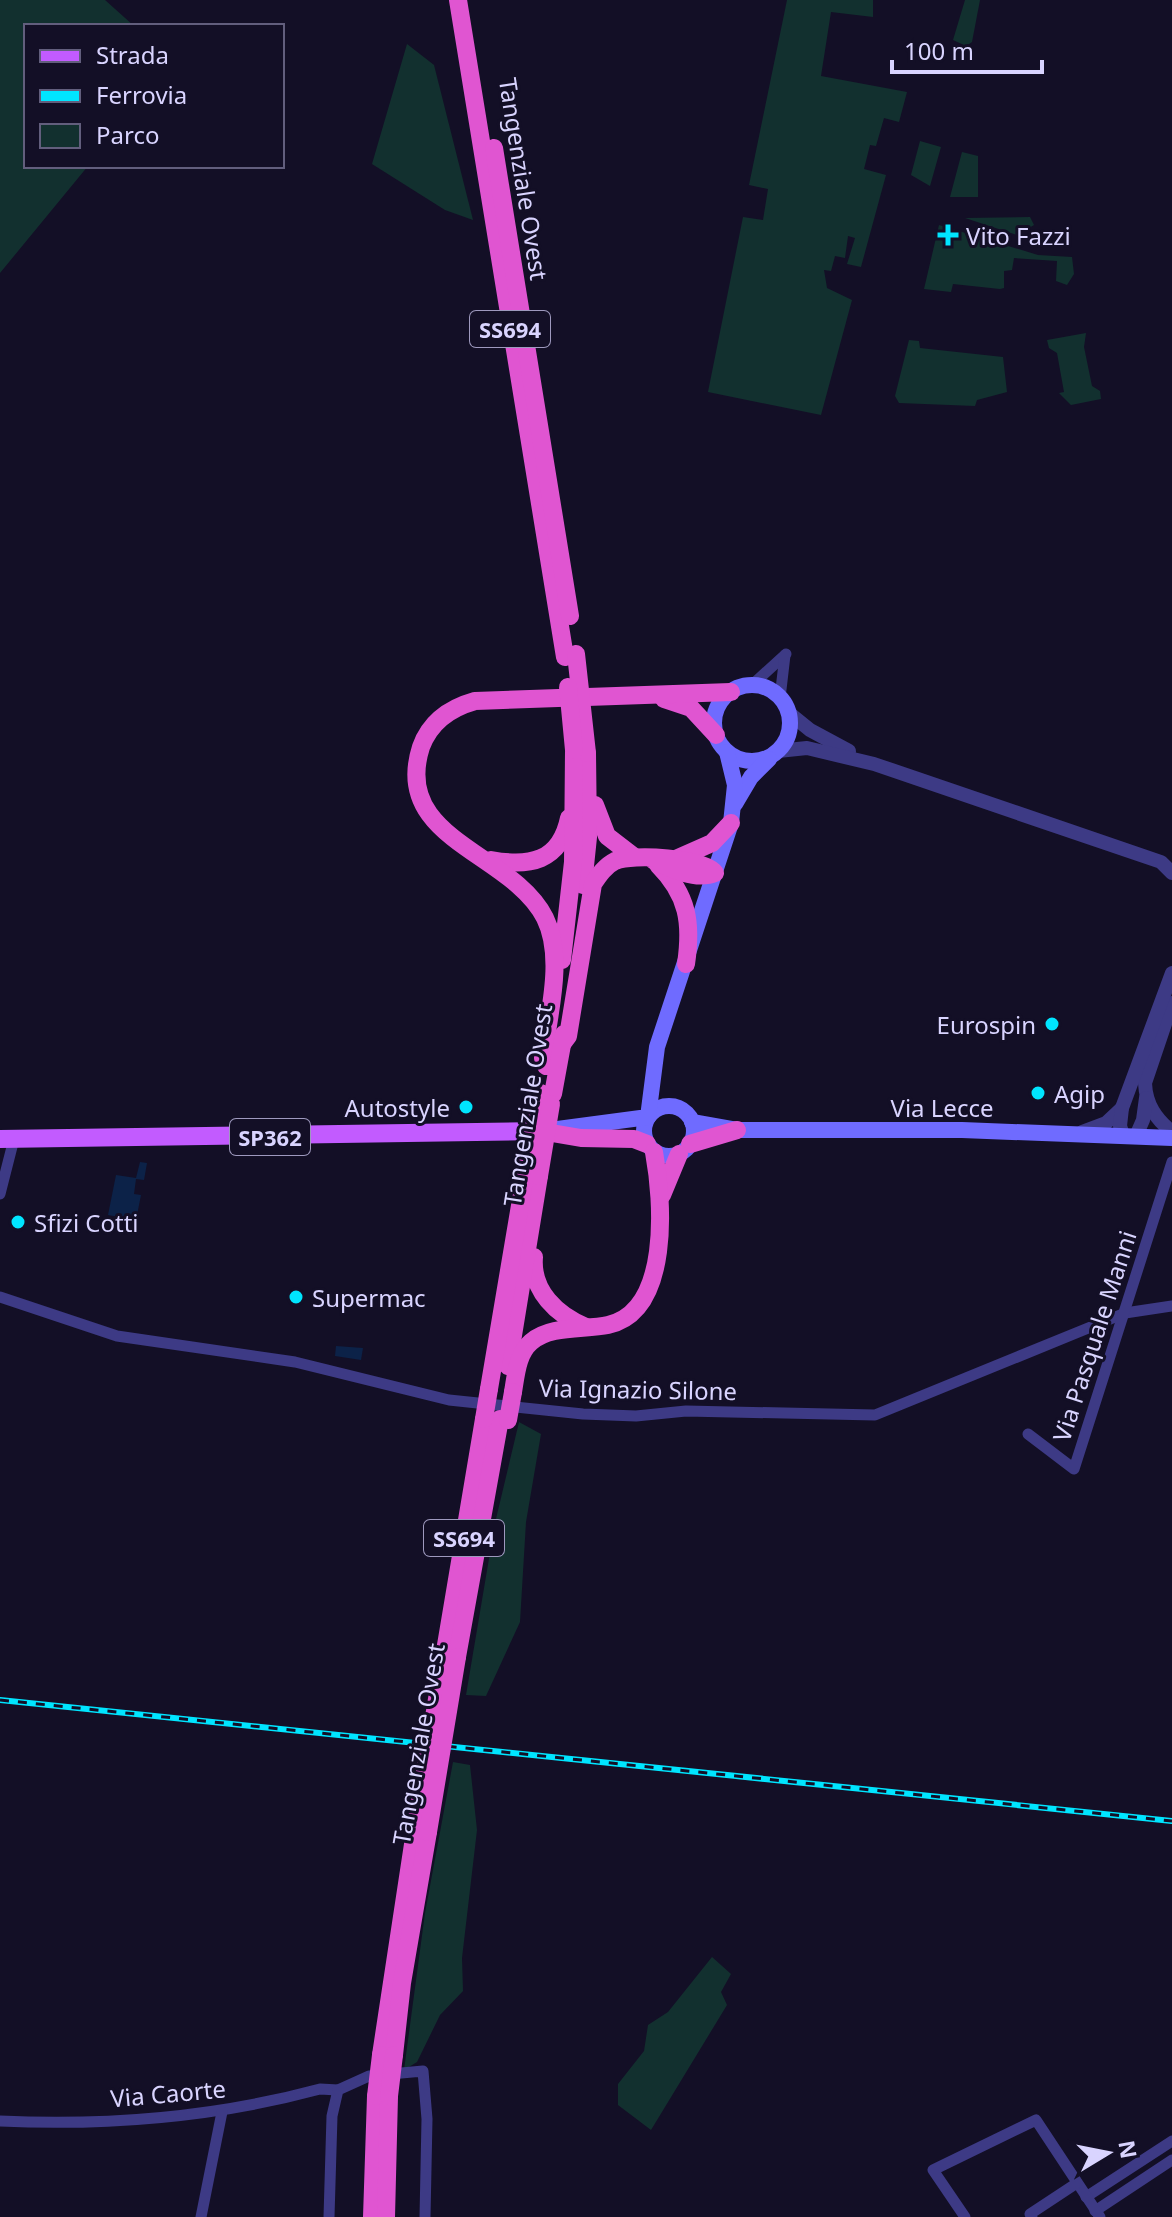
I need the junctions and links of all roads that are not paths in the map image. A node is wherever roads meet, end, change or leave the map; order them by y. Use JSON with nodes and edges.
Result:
{"nodes":[{"id":1,"x":451,"y":0,"type":"edge"},
{"id":2,"x":458,"y":0,"type":"edge"},
{"id":3,"x":470,"y":0,"type":"edge"},
{"id":4,"x":478,"y":121,"type":"junction"},
{"id":5,"x":570,"y":656,"type":"junction"},
{"id":6,"x":752,"y":685,"type":"junction"},
{"id":7,"x":731,"y":692,"type":"junction"},
{"id":8,"x":645,"y":696,"type":"junction"},
{"id":9,"x":785,"y":705,"type":"junction"},
{"id":10,"x":716,"y":735,"type":"junction"},
{"id":11,"x":727,"y":752,"type":"junction"},
{"id":12,"x":774,"y":754,"type":"junction"},
{"id":13,"x":579,"y":755,"type":"junction"},
{"id":14,"x":874,"y":764,"type":"junction"},
{"id":15,"x":732,"y":814,"type":"junction"},
{"id":16,"x":633,"y":856,"type":"junction"},
{"id":17,"x":486,"y":859,"type":"junction"},
{"id":18,"x":663,"y":860,"type":"junction"},
{"id":19,"x":1166,"y":861,"type":"edge"},
{"id":20,"x":715,"y":873,"type":"junction"},
{"id":21,"x":1172,"y":873,"type":"edge"},
{"id":22,"x":686,"y":964,"type":"junction"},
{"id":23,"x":1172,"y":973,"type":"edge"},
{"id":24,"x":1172,"y":1003,"type":"edge"},
{"id":25,"x":562,"y":1044,"type":"junction"},
{"id":26,"x":657,"y":1047,"type":"junction"},
{"id":27,"x":546,"y":1066,"type":"junction"},
{"id":28,"x":547,"y":1094,"type":"junction"},
{"id":29,"x":1146,"y":1096,"type":"junction"},
{"id":30,"x":673,"y":1107,"type":"junction"},
{"id":31,"x":1122,"y":1108,"type":"junction"},
{"id":32,"x":648,"y":1117,"type":"junction"},
{"id":33,"x":616,"y":1121,"type":"junction"},
{"id":34,"x":692,"y":1122,"type":"junction"},
{"id":35,"x":737,"y":1130,"type":"junction"},
{"id":36,"x":540,"y":1131,"type":"junction"},
{"id":37,"x":1078,"y":1134,"type":"junction"},
{"id":38,"x":1130,"y":1135,"type":"junction"},
{"id":39,"x":1172,"y":1135,"type":"edge"},
{"id":40,"x":594,"y":1138,"type":"junction"},
{"id":41,"x":7,"y":1139,"type":"edge"},
{"id":42,"x":651,"y":1148,"type":"junction"},
{"id":43,"x":685,"y":1149,"type":"junction"},
{"id":44,"x":1172,"y":1162,"type":"edge"},
{"id":45,"x":534,"y":1179,"type":"junction"},
{"id":46,"x":0,"y":1194,"type":"edge"},
{"id":47,"x":660,"y":1201,"type":"junction"},
{"id":48,"x":0,"y":1297,"type":"edge"},
{"id":49,"x":1172,"y":1306,"type":"edge"},
{"id":50,"x":1125,"y":1313,"type":"junction"},
{"id":51,"x":589,"y":1328,"type":"junction"},
{"id":52,"x":502,"y":1391,"type":"junction"},
{"id":53,"x":497,"y":1420,"type":"junction"},
{"id":54,"x":1028,"y":1434,"type":"dead end"},
{"id":55,"x":451,"y":1657,"type":"junction"},
{"id":56,"x":338,"y":2090,"type":"junction"},
{"id":57,"x":383,"y":2096,"type":"junction"},
{"id":58,"x":222,"y":2112,"type":"junction"},
{"id":59,"x":0,"y":2121,"type":"edge"},
{"id":60,"x":1172,"y":2141,"type":"edge"},
{"id":61,"x":1172,"y":2160,"type":"edge"},
{"id":62,"x":1077,"y":2183,"type":"junction"},
{"id":63,"x":1086,"y":2197,"type":"junction"},
{"id":64,"x":1098,"y":2214,"type":"edge"},
{"id":65,"x":201,"y":2217,"type":"edge"},
{"id":66,"x":329,"y":2217,"type":"edge"},
{"id":67,"x":372,"y":2217,"type":"edge"},
{"id":68,"x":386,"y":2217,"type":"edge"},
{"id":69,"x":425,"y":2217,"type":"edge"},
{"id":70,"x":965,"y":2217,"type":"edge"},
{"id":71,"x":1032,"y":2217,"type":"edge"}],
"edges":[{"from":1,"to":4,"type":"highway"},
{"from":2,"to":4,"type":"highway","name":"Tangenziale Ovest","number":"SS694"},
{"from":3,"to":5,"type":"highway","name":"Tangenziale Ovest","number":"SS694"},
{"from":4,"to":5,"type":"highway","name":"Tangenziale Ovest","number":"SS694"},
{"from":5,"to":13,"type":"highway","name":"Tangenziale Ovest","number":"SS694","bridge":true},
{"from":6,"to":7,"type":"main road"},
{"from":6,"to":9,"type":"main road"},
{"from":6,"to":9,"type":"street"},
{"from":7,"to":8,"type":"highway"},
{"from":7,"to":10,"type":"main road"},
{"from":8,"to":10,"type":"highway"},
{"from":8,"to":17,"type":"highway"},
{"from":9,"to":12,"type":"main road"},
{"from":9,"to":14,"type":"street"},
{"from":10,"to":11,"type":"main road"},
{"from":11,"to":12,"type":"main road"},
{"from":11,"to":15,"type":"main road"},
{"from":12,"to":14,"type":"street"},
{"from":12,"to":15,"type":"main road"},
{"from":13,"to":16,"type":"highway"},
{"from":13,"to":17,"type":"highway"},
{"from":13,"to":25,"type":"highway","name":"Tangenziale Ovest","number":"SS694"},
{"from":13,"to":27,"type":"highway","name":"Tangenziale Ovest","number":"SS694"},
{"from":14,"to":19,"type":"street"},
{"from":15,"to":18,"type":"highway"},
{"from":15,"to":20,"type":"main road"},
{"from":16,"to":18,"type":"highway"},
{"from":16,"to":25,"type":"highway"},
{"from":17,"to":27,"type":"highway"},
{"from":18,"to":20,"type":"highway"},
{"from":18,"to":22,"type":"highway"},
{"from":19,"to":21,"type":"street"},
{"from":20,"to":22,"type":"main road"},
{"from":22,"to":26,"type":"main road"},
{"from":23,"to":31,"type":"street"},
{"from":24,"to":29,"type":"street"},
{"from":25,"to":28,"type":"highway","name":"Tangenziale Ovest","number":"SS694"},
{"from":26,"to":30,"type":"main road"},
{"from":26,"to":32,"type":"main road"},
{"from":27,"to":28,"type":"highway","name":"Tangenziale Ovest","number":"SS694"},
{"from":28,"to":45,"type":"highway","name":"Tangenziale Ovest","number":"SS694","bridge":true},
{"from":29,"to":38,"type":"street"},
{"from":29,"to":39,"type":"street"},
{"from":30,"to":32,"type":"main road"},
{"from":30,"to":34,"type":"main road"},
{"from":31,"to":37,"type":"street"},
{"from":31,"to":38,"type":"street"},
{"from":32,"to":33,"type":"main road"},
{"from":32,"to":42,"type":"main road"},
{"from":33,"to":36,"type":"main road"},
{"from":33,"to":40,"type":"street"},
{"from":34,"to":35,"type":"main road","name":"Via Lecce"},
{"from":34,"to":43,"type":"main road"},
{"from":35,"to":37,"type":"main road","name":"Via Lecce"},
{"from":35,"to":43,"type":"highway"},
{"from":36,"to":40,"type":"highway"},
{"from":36,"to":41,"type":"main road","number":"SP362"},
{"from":37,"to":38,"type":"main road","name":"Via Lecce"},
{"from":38,"to":39,"type":"main road","name":"Via Lecce"},
{"from":40,"to":42,"type":"highway"},
{"from":41,"to":46,"type":"street"},
{"from":42,"to":43,"type":"main road"},
{"from":42,"to":47,"type":"highway"},
{"from":43,"to":47,"type":"highway"},
{"from":44,"to":50,"type":"street","name":"Via Pasquale Manni"},
{"from":45,"to":51,"type":"highway"},
{"from":45,"to":52,"type":"highway","name":"Tangenziale Ovest","number":"SS694"},
{"from":47,"to":51,"type":"highway"},
{"from":48,"to":50,"type":"street","name":"Via Ignazio Silone"},
{"from":49,"to":50,"type":"street","name":"Via Ignazio Silone"},
{"from":50,"to":54,"type":"street","name":"Via Pasquale Manni"},
{"from":51,"to":52,"type":"highway"},
{"from":52,"to":53,"type":"highway","bridge":true},
{"from":53,"to":55,"type":"highway","name":"Tangenziale Ovest","number":"SS694"},
{"from":53,"to":55,"type":"highway","name":"Tangenziale Ovest","number":"SS694"},
{"from":55,"to":57,"type":"highway","name":"Tangenziale Ovest","number":"SS694","bridge":true},
{"from":56,"to":58,"type":"street","name":"Via Caorte"},
{"from":56,"to":66,"type":"street"},
{"from":56,"to":69,"type":"street","name":"Via Caorte"},
{"from":57,"to":67,"type":"highway","name":"Tangenziale Ovest","number":"SS694"},
{"from":57,"to":68,"type":"highway","name":"Tangenziale Ovest","number":"SS694"},
{"from":58,"to":59,"type":"street","name":"Via Caorte"},
{"from":58,"to":65,"type":"street"},
{"from":60,"to":63,"type":"street"},
{"from":61,"to":64,"type":"street"},
{"from":62,"to":63,"type":"street"},
{"from":62,"to":70,"type":"street"},
{"from":62,"to":71,"type":"street"},
{"from":63,"to":64,"type":"street"}]}
